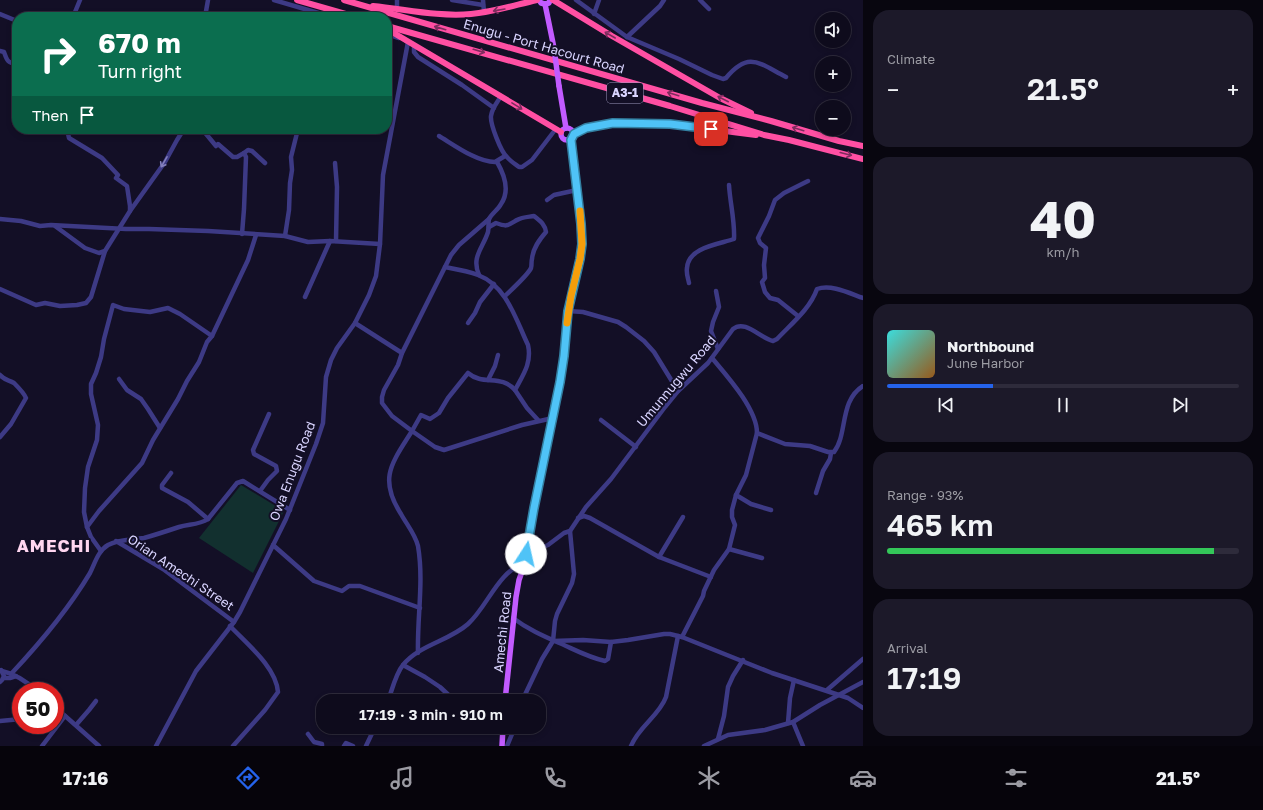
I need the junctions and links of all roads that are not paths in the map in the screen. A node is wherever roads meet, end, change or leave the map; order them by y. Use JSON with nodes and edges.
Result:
{"nodes":[{"id":1,"x":80,"y":0,"type":"edge"},
{"id":2,"x":208,"y":0,"type":"edge"},
{"id":3,"x":274,"y":0,"type":"edge"},
{"id":4,"x":297,"y":0,"type":"edge"},
{"id":5,"x":344,"y":0,"type":"edge"},
{"id":6,"x":397,"y":0,"type":"edge"},
{"id":7,"x":452,"y":0,"type":"edge"},
{"id":8,"x":538,"y":0,"type":"edge"},
{"id":9,"x":551,"y":0,"type":"edge"},
{"id":10,"x":576,"y":0,"type":"edge"},
{"id":11,"x":599,"y":0,"type":"edge"},
{"id":12,"x":664,"y":0,"type":"edge"},
{"id":13,"x":700,"y":0,"type":"edge"},
{"id":14,"x":483,"y":2,"type":"edge"},
{"id":15,"x":358,"y":4,"type":"junction"},
{"id":16,"x":545,"y":4,"type":"junction"},
{"id":17,"x":397,"y":8,"type":"junction"},
{"id":18,"x":709,"y":9,"type":"dead end"},
{"id":19,"x":75,"y":12,"type":"edge"},
{"id":20,"x":206,"y":12,"type":"edge"},
{"id":21,"x":312,"y":12,"type":"edge"},
{"id":22,"x":339,"y":12,"type":"edge"},
{"id":23,"x":386,"y":12,"type":"edge"},
{"id":24,"x":484,"y":12,"type":"junction"},
{"id":25,"x":0,"y":14,"type":"edge"},
{"id":26,"x":392,"y":14,"type":"edge"},
{"id":27,"x":594,"y":14,"type":"junction"},
{"id":28,"x":12,"y":19,"type":"edge"},
{"id":29,"x":392,"y":28,"type":"edge"},
{"id":30,"x":392,"y":31,"type":"edge"},
{"id":31,"x":392,"y":36,"type":"edge"},
{"id":32,"x":627,"y":37,"type":"junction"},
{"id":33,"x":408,"y":42,"type":"junction"},
{"id":34,"x":414,"y":45,"type":"junction"},
{"id":35,"x":0,"y":51,"type":"edge"},
{"id":36,"x":12,"y":63,"type":"edge"},
{"id":37,"x":786,"y":77,"type":"dead end"},
{"id":38,"x":501,"y":96,"type":"junction"},
{"id":39,"x":494,"y":108,"type":"junction"},
{"id":40,"x":771,"y":121,"type":"junction"},
{"id":41,"x":392,"y":127,"type":"edge"},
{"id":42,"x":566,"y":128,"type":"junction"},
{"id":43,"x":558,"y":131,"type":"junction"},
{"id":44,"x":69,"y":134,"type":"edge"},
{"id":45,"x":181,"y":134,"type":"edge"},
{"id":46,"x":206,"y":134,"type":"edge"},
{"id":47,"x":297,"y":134,"type":"edge"},
{"id":48,"x":391,"y":134,"type":"edge"},
{"id":49,"x":574,"y":134,"type":"junction"},
{"id":50,"x":764,"y":135,"type":"junction"},
{"id":51,"x":439,"y":136,"type":"dead end"},
{"id":52,"x":571,"y":140,"type":"junction"},
{"id":53,"x":863,"y":146,"type":"edge"},
{"id":54,"x":245,"y":155,"type":"junction"},
{"id":55,"x":505,"y":156,"type":"junction"},
{"id":56,"x":863,"y":159,"type":"edge"},
{"id":57,"x":497,"y":162,"type":"junction"},
{"id":58,"x":265,"y":163,"type":"dead end"},
{"id":59,"x":335,"y":163,"type":"dead end"},
{"id":60,"x":808,"y":181,"type":"dead end"},
{"id":61,"x":729,"y":185,"type":"dead end"},
{"id":62,"x":577,"y":190,"type":"junction"},
{"id":63,"x":547,"y":200,"type":"dead end"},
{"id":64,"x":130,"y":211,"type":"junction"},
{"id":65,"x":489,"y":219,"type":"junction"},
{"id":66,"x":0,"y":220,"type":"edge"},
{"id":67,"x":55,"y":226,"type":"junction"},
{"id":68,"x":489,"y":227,"type":"junction"},
{"id":69,"x":119,"y":229,"type":"junction"},
{"id":70,"x":242,"y":234,"type":"junction"},
{"id":71,"x":256,"y":235,"type":"junction"},
{"id":72,"x":285,"y":236,"type":"junction"},
{"id":73,"x":330,"y":241,"type":"junction"},
{"id":74,"x":336,"y":241,"type":"junction"},
{"id":75,"x":380,"y":244,"type":"junction"},
{"id":76,"x":105,"y":250,"type":"junction"},
{"id":77,"x":445,"y":267,"type":"junction"},
{"id":78,"x":479,"y":275,"type":"junction"},
{"id":79,"x":689,"y":283,"type":"dead end"},
{"id":80,"x":494,"y":284,"type":"junction"},
{"id":81,"x":0,"y":289,"type":"edge"},
{"id":82,"x":716,"y":291,"type":"dead end"},
{"id":83,"x":505,"y":296,"type":"junction"},
{"id":84,"x":305,"y":297,"type":"dead end"},
{"id":85,"x":863,"y":298,"type":"edge"},
{"id":86,"x":568,"y":311,"type":"junction"},
{"id":87,"x":798,"y":316,"type":"junction"},
{"id":88,"x":355,"y":323,"type":"junction"},
{"id":89,"x":468,"y":323,"type":"dead end"},
{"id":90,"x":212,"y":336,"type":"junction"},
{"id":91,"x":718,"y":349,"type":"junction"},
{"id":92,"x":402,"y":353,"type":"junction"},
{"id":93,"x":498,"y":355,"type":"dead end"},
{"id":94,"x":712,"y":358,"type":"junction"},
{"id":95,"x":0,"y":375,"type":"edge"},
{"id":96,"x":119,"y":379,"type":"dead end"},
{"id":97,"x":488,"y":380,"type":"junction"},
{"id":98,"x":863,"y":386,"type":"edge"},
{"id":99,"x":515,"y":390,"type":"junction"},
{"id":100,"x":678,"y":391,"type":"junction"},
{"id":101,"x":269,"y":414,"type":"dead end"},
{"id":102,"x":553,"y":418,"type":"junction"},
{"id":103,"x":538,"y":420,"type":"junction"},
{"id":104,"x":601,"y":420,"type":"dead end"},
{"id":105,"x":160,"y":428,"type":"junction"},
{"id":106,"x":412,"y":431,"type":"junction"},
{"id":107,"x":756,"y":433,"type":"junction"},
{"id":108,"x":0,"y":437,"type":"edge"},
{"id":109,"x":636,"y":447,"type":"junction"},
{"id":110,"x":831,"y":453,"type":"junction"},
{"id":111,"x":171,"y":473,"type":"dead end"},
{"id":112,"x":260,"y":491,"type":"junction"},
{"id":113,"x":816,"y":493,"type":"dead end"},
{"id":114,"x":736,"y":496,"type":"junction"},
{"id":115,"x":290,"y":510,"type":"junction"},
{"id":116,"x":771,"y":510,"type":"dead end"},
{"id":117,"x":683,"y":517,"type":"dead end"},
{"id":118,"x":208,"y":518,"type":"junction"},
{"id":119,"x":578,"y":518,"type":"junction"},
{"id":120,"x":87,"y":527,"type":"junction"},
{"id":121,"x":570,"y":531,"type":"junction"},
{"id":122,"x":116,"y":541,"type":"junction"},
{"id":123,"x":273,"y":546,"type":"junction"},
{"id":124,"x":729,"y":549,"type":"junction"},
{"id":125,"x":100,"y":551,"type":"junction"},
{"id":126,"x":526,"y":554,"type":"junction"},
{"id":127,"x":660,"y":557,"type":"junction"},
{"id":128,"x":762,"y":558,"type":"dead end"},
{"id":129,"x":525,"y":563,"type":"junction"},
{"id":130,"x":711,"y":577,"type":"junction"},
{"id":131,"x":420,"y":608,"type":"junction"},
{"id":132,"x":514,"y":618,"type":"junction"},
{"id":133,"x":234,"y":622,"type":"junction"},
{"id":134,"x":230,"y":626,"type":"junction"},
{"id":135,"x":680,"y":636,"type":"junction"},
{"id":136,"x":553,"y":641,"type":"junction"},
{"id":137,"x":611,"y":642,"type":"junction"},
{"id":138,"x":418,"y":653,"type":"junction"},
{"id":139,"x":863,"y":659,"type":"edge"},
{"id":140,"x":743,"y":660,"type":"junction"},
{"id":141,"x":403,"y":665,"type":"junction"},
{"id":142,"x":1,"y":670,"type":"edge"},
{"id":143,"x":14,"y":675,"type":"junction"},
{"id":144,"x":794,"y":680,"type":"junction"},
{"id":145,"x":1,"y":682,"type":"edge"},
{"id":146,"x":24,"y":682,"type":"edge"},
{"id":147,"x":863,"y":682,"type":"edge"},
{"id":148,"x":827,"y":690,"type":"junction"},
{"id":149,"x":391,"y":694,"type":"edge"},
{"id":150,"x":448,"y":694,"type":"edge"},
{"id":151,"x":507,"y":694,"type":"edge"},
{"id":152,"x":525,"y":694,"type":"edge"},
{"id":153,"x":840,"y":695,"type":"junction"},
{"id":154,"x":96,"y":701,"type":"dead end"},
{"id":155,"x":863,"y":708,"type":"edge"},
{"id":156,"x":65,"y":716,"type":"joint"},
{"id":157,"x":12,"y":720,"type":"edge"},
{"id":158,"x":0,"y":721,"type":"edge"},
{"id":159,"x":791,"y":723,"type":"junction"},
{"id":160,"x":76,"y":725,"type":"junction"},
{"id":161,"x":308,"y":734,"type":"dead end"},
{"id":162,"x":372,"y":734,"type":"edge"},
{"id":163,"x":503,"y":734,"type":"edge"},
{"id":164,"x":512,"y":734,"type":"edge"},
{"id":165,"x":718,"y":739,"type":"junction"},
{"id":166,"x":42,"y":746,"type":"edge"},
{"id":167,"x":99,"y":746,"type":"edge"},
{"id":168,"x":156,"y":746,"type":"edge"},
{"id":169,"x":233,"y":746,"type":"edge"},
{"id":170,"x":322,"y":746,"type":"edge"},
{"id":171,"x":344,"y":746,"type":"edge"},
{"id":172,"x":354,"y":746,"type":"edge"},
{"id":173,"x":366,"y":746,"type":"edge"},
{"id":174,"x":502,"y":746,"type":"edge"},
{"id":175,"x":507,"y":746,"type":"edge"},
{"id":176,"x":632,"y":746,"type":"edge"},
{"id":177,"x":704,"y":746,"type":"edge"},
{"id":178,"x":803,"y":746,"type":"edge"}],
"edges":[{"from":1,"to":19,"type":"street"},
{"from":2,"to":20,"type":"street"},
{"from":3,"to":21,"type":"street"},
{"from":4,"to":22,"type":"highway"},
{"from":5,"to":15,"type":"highway"},
{"from":6,"to":17,"type":"street"},
{"from":7,"to":14,"type":"street"},
{"from":8,"to":16,"type":"main road"},
{"from":8,"to":24,"type":"highway","one_way":true},
{"from":9,"to":16,"type":"main road"},
{"from":40,"to":9,"type":"highway","one_way":true},
{"from":10,"to":27,"type":"street"},
{"from":11,"to":27,"type":"street"},
{"from":12,"to":32,"type":"street"},
{"from":13,"to":18,"type":"street"},
{"from":14,"to":24,"type":"street"},
{"from":15,"to":17,"type":"highway"},
{"from":23,"to":15,"type":"highway","name":"Enugu - Port Hacourt Road","one_way":true},
{"from":16,"to":42,"type":"main road","bridge":true},
{"from":17,"to":24,"type":"highway"},
{"from":25,"to":28,"type":"street"},
{"from":40,"to":26,"type":"highway","name":"Enugu - Port Hacourt Road","one_way":true},
{"from":27,"to":32,"type":"street"},
{"from":29,"to":50,"type":"highway","number":"A3-1","one_way":true},
{"from":30,"to":33,"type":"highway"},
{"from":31,"to":33,"type":"street"},
{"from":32,"to":37,"type":"street"},
{"from":33,"to":34,"type":"highway"},
{"from":33,"to":41,"type":"street","name":"Owa Enugu Road"},
{"from":34,"to":38,"type":"highway"},
{"from":34,"to":39,"type":"street"},
{"from":35,"to":36,"type":"street"},
{"from":38,"to":39,"type":"street"},
{"from":38,"to":43,"type":"highway","one_way":true},
{"from":39,"to":55,"type":"street"},
{"from":53,"to":40,"type":"highway","name":"Enugu - Port Hacourt Road","one_way":true},
{"from":42,"to":43,"type":"main road"},
{"from":42,"to":49,"type":"main road"},
{"from":43,"to":52,"type":"main road"},
{"from":43,"to":55,"type":"street"},
{"from":44,"to":64,"type":"street"},
{"from":45,"to":64,"type":"street","one_way":true},
{"from":46,"to":54,"type":"street"},
{"from":47,"to":72,"type":"street"},
{"from":48,"to":75,"type":"street","name":"Owa Enugu Road"},
{"from":49,"to":50,"type":"highway"},
{"from":49,"to":52,"type":"main road"},
{"from":50,"to":56,"type":"highway","number":"A3-1","one_way":true},
{"from":51,"to":57,"type":"street"},
{"from":52,"to":62,"type":"main road","name":"Amechi Road"},
{"from":54,"to":58,"type":"street"},
{"from":54,"to":70,"type":"street"},
{"from":55,"to":57,"type":"street"},
{"from":57,"to":65,"type":"street"},
{"from":59,"to":74,"type":"street"},
{"from":60,"to":87,"type":"street"},
{"from":61,"to":79,"type":"street"},
{"from":62,"to":63,"type":"street"},
{"from":62,"to":86,"type":"main road","name":"Amechi Road"},
{"from":64,"to":69,"type":"street"},
{"from":65,"to":68,"type":"street"},
{"from":65,"to":77,"type":"street"},
{"from":66,"to":67,"type":"street"},
{"from":67,"to":69,"type":"street"},
{"from":67,"to":76,"type":"street"},
{"from":68,"to":78,"type":"street"},
{"from":68,"to":83,"type":"street"},
{"from":69,"to":70,"type":"street"},
{"from":69,"to":76,"type":"street"},
{"from":70,"to":71,"type":"street"},
{"from":71,"to":72,"type":"street"},
{"from":71,"to":90,"type":"street"},
{"from":72,"to":73,"type":"street"},
{"from":73,"to":74,"type":"street"},
{"from":73,"to":84,"type":"street"},
{"from":74,"to":75,"type":"street"},
{"from":75,"to":88,"type":"street","name":"Owa Enugu Road"},
{"from":76,"to":81,"type":"street"},
{"from":77,"to":78,"type":"street"},
{"from":77,"to":92,"type":"street"},
{"from":78,"to":80,"type":"street"},
{"from":80,"to":83,"type":"street"},
{"from":80,"to":89,"type":"street"},
{"from":82,"to":91,"type":"street"},
{"from":83,"to":99,"type":"street"},
{"from":85,"to":87,"type":"street","name":"Umunnugwu Road"},
{"from":86,"to":100,"type":"street"},
{"from":86,"to":102,"type":"main road","name":"Amechi Road"},
{"from":87,"to":91,"type":"street","name":"Umunnugwu Road"},
{"from":88,"to":92,"type":"street"},
{"from":88,"to":115,"type":"street","name":"Owa Enugu Road"},
{"from":90,"to":105,"type":"street"},
{"from":90,"to":120,"type":"street"},
{"from":91,"to":94,"type":"street","name":"Umunnugwu Road"},
{"from":92,"to":106,"type":"street"},
{"from":93,"to":97,"type":"street"},
{"from":94,"to":100,"type":"street","name":"Umunnugwu Road"},
{"from":94,"to":107,"type":"street"},
{"from":95,"to":108,"type":"street"},
{"from":96,"to":105,"type":"street"},
{"from":97,"to":99,"type":"street"},
{"from":97,"to":106,"type":"street"},
{"from":98,"to":110,"type":"street"},
{"from":99,"to":103,"type":"street"},
{"from":100,"to":109,"type":"street","name":"Umunnugwu Road"},
{"from":101,"to":112,"type":"street"},
{"from":102,"to":103,"type":"street"},
{"from":102,"to":126,"type":"main road","name":"Amechi Road"},
{"from":103,"to":106,"type":"street"},
{"from":104,"to":109,"type":"street"},
{"from":105,"to":120,"type":"street"},
{"from":106,"to":131,"type":"street"},
{"from":107,"to":110,"type":"street"},
{"from":107,"to":114,"type":"street"},
{"from":109,"to":119,"type":"street","name":"Umunnugwu Road"},
{"from":110,"to":113,"type":"street"},
{"from":111,"to":118,"type":"street"},
{"from":112,"to":115,"type":"street","name":"Orian Amechi Street"},
{"from":112,"to":118,"type":"street","name":"Orian Amechi Street"},
{"from":114,"to":116,"type":"street"},
{"from":114,"to":124,"type":"street"},
{"from":115,"to":123,"type":"street","name":"Owa Enugu Road"},
{"from":117,"to":127,"type":"street"},
{"from":118,"to":122,"type":"street","name":"Orian Amechi Street"},
{"from":119,"to":121,"type":"street","name":"Umunnugwu Road"},
{"from":119,"to":127,"type":"street"},
{"from":120,"to":125,"type":"street"},
{"from":121,"to":126,"type":"street","name":"Umunnugwu Road"},
{"from":121,"to":136,"type":"street"},
{"from":122,"to":125,"type":"street","name":"Orian Amechi Street"},
{"from":122,"to":133,"type":"street","name":"Orian Amechi Street"},
{"from":123,"to":131,"type":"street"},
{"from":123,"to":133,"type":"street","name":"Owa Enugu Road"},
{"from":124,"to":128,"type":"street"},
{"from":124,"to":130,"type":"street"},
{"from":125,"to":143,"type":"street"},
{"from":126,"to":129,"type":"main road","name":"Amechi Road"},
{"from":127,"to":130,"type":"street"},
{"from":129,"to":132,"type":"main road","name":"Amechi Road"},
{"from":129,"to":138,"type":"street"},
{"from":130,"to":135,"type":"street"},
{"from":131,"to":138,"type":"street"},
{"from":132,"to":136,"type":"street"},
{"from":132,"to":151,"type":"main road","name":"Amechi Road"},
{"from":133,"to":134,"type":"street","name":"Owa Enugu Road"},
{"from":134,"to":168,"type":"street","name":"Owa Enugu Road"},
{"from":134,"to":169,"type":"street"},
{"from":135,"to":137,"type":"street"},
{"from":135,"to":140,"type":"street"},
{"from":135,"to":176,"type":"street"},
{"from":136,"to":137,"type":"street"},
{"from":136,"to":137,"type":"street"},
{"from":136,"to":152,"type":"street"},
{"from":138,"to":141,"type":"street"},
{"from":139,"to":148,"type":"street"},
{"from":140,"to":144,"type":"street"},
{"from":140,"to":165,"type":"street"},
{"from":141,"to":149,"type":"street"},
{"from":141,"to":150,"type":"street"},
{"from":142,"to":143,"type":"street"},
{"from":142,"to":145,"type":"street"},
{"from":143,"to":145,"type":"street"},
{"from":143,"to":146,"type":"street"},
{"from":144,"to":148,"type":"street"},
{"from":144,"to":159,"type":"street"},
{"from":147,"to":153,"type":"street"},
{"from":148,"to":153,"type":"street"},
{"from":153,"to":155,"type":"street"},
{"from":153,"to":159,"type":"street"},
{"from":154,"to":160,"type":"street"},
{"from":156,"to":160,"type":"street"},
{"from":156,"to":166,"type":"street"},
{"from":157,"to":158,"type":"street"},
{"from":159,"to":165,"type":"street"},
{"from":159,"to":178,"type":"street"},
{"from":160,"to":167,"type":"street"},
{"from":161,"to":170,"type":"street"},
{"from":162,"to":173,"type":"street"},
{"from":163,"to":174,"type":"main road"},
{"from":164,"to":175,"type":"street"},
{"from":165,"to":177,"type":"street"},
{"from":171,"to":172,"type":"street"}]}
